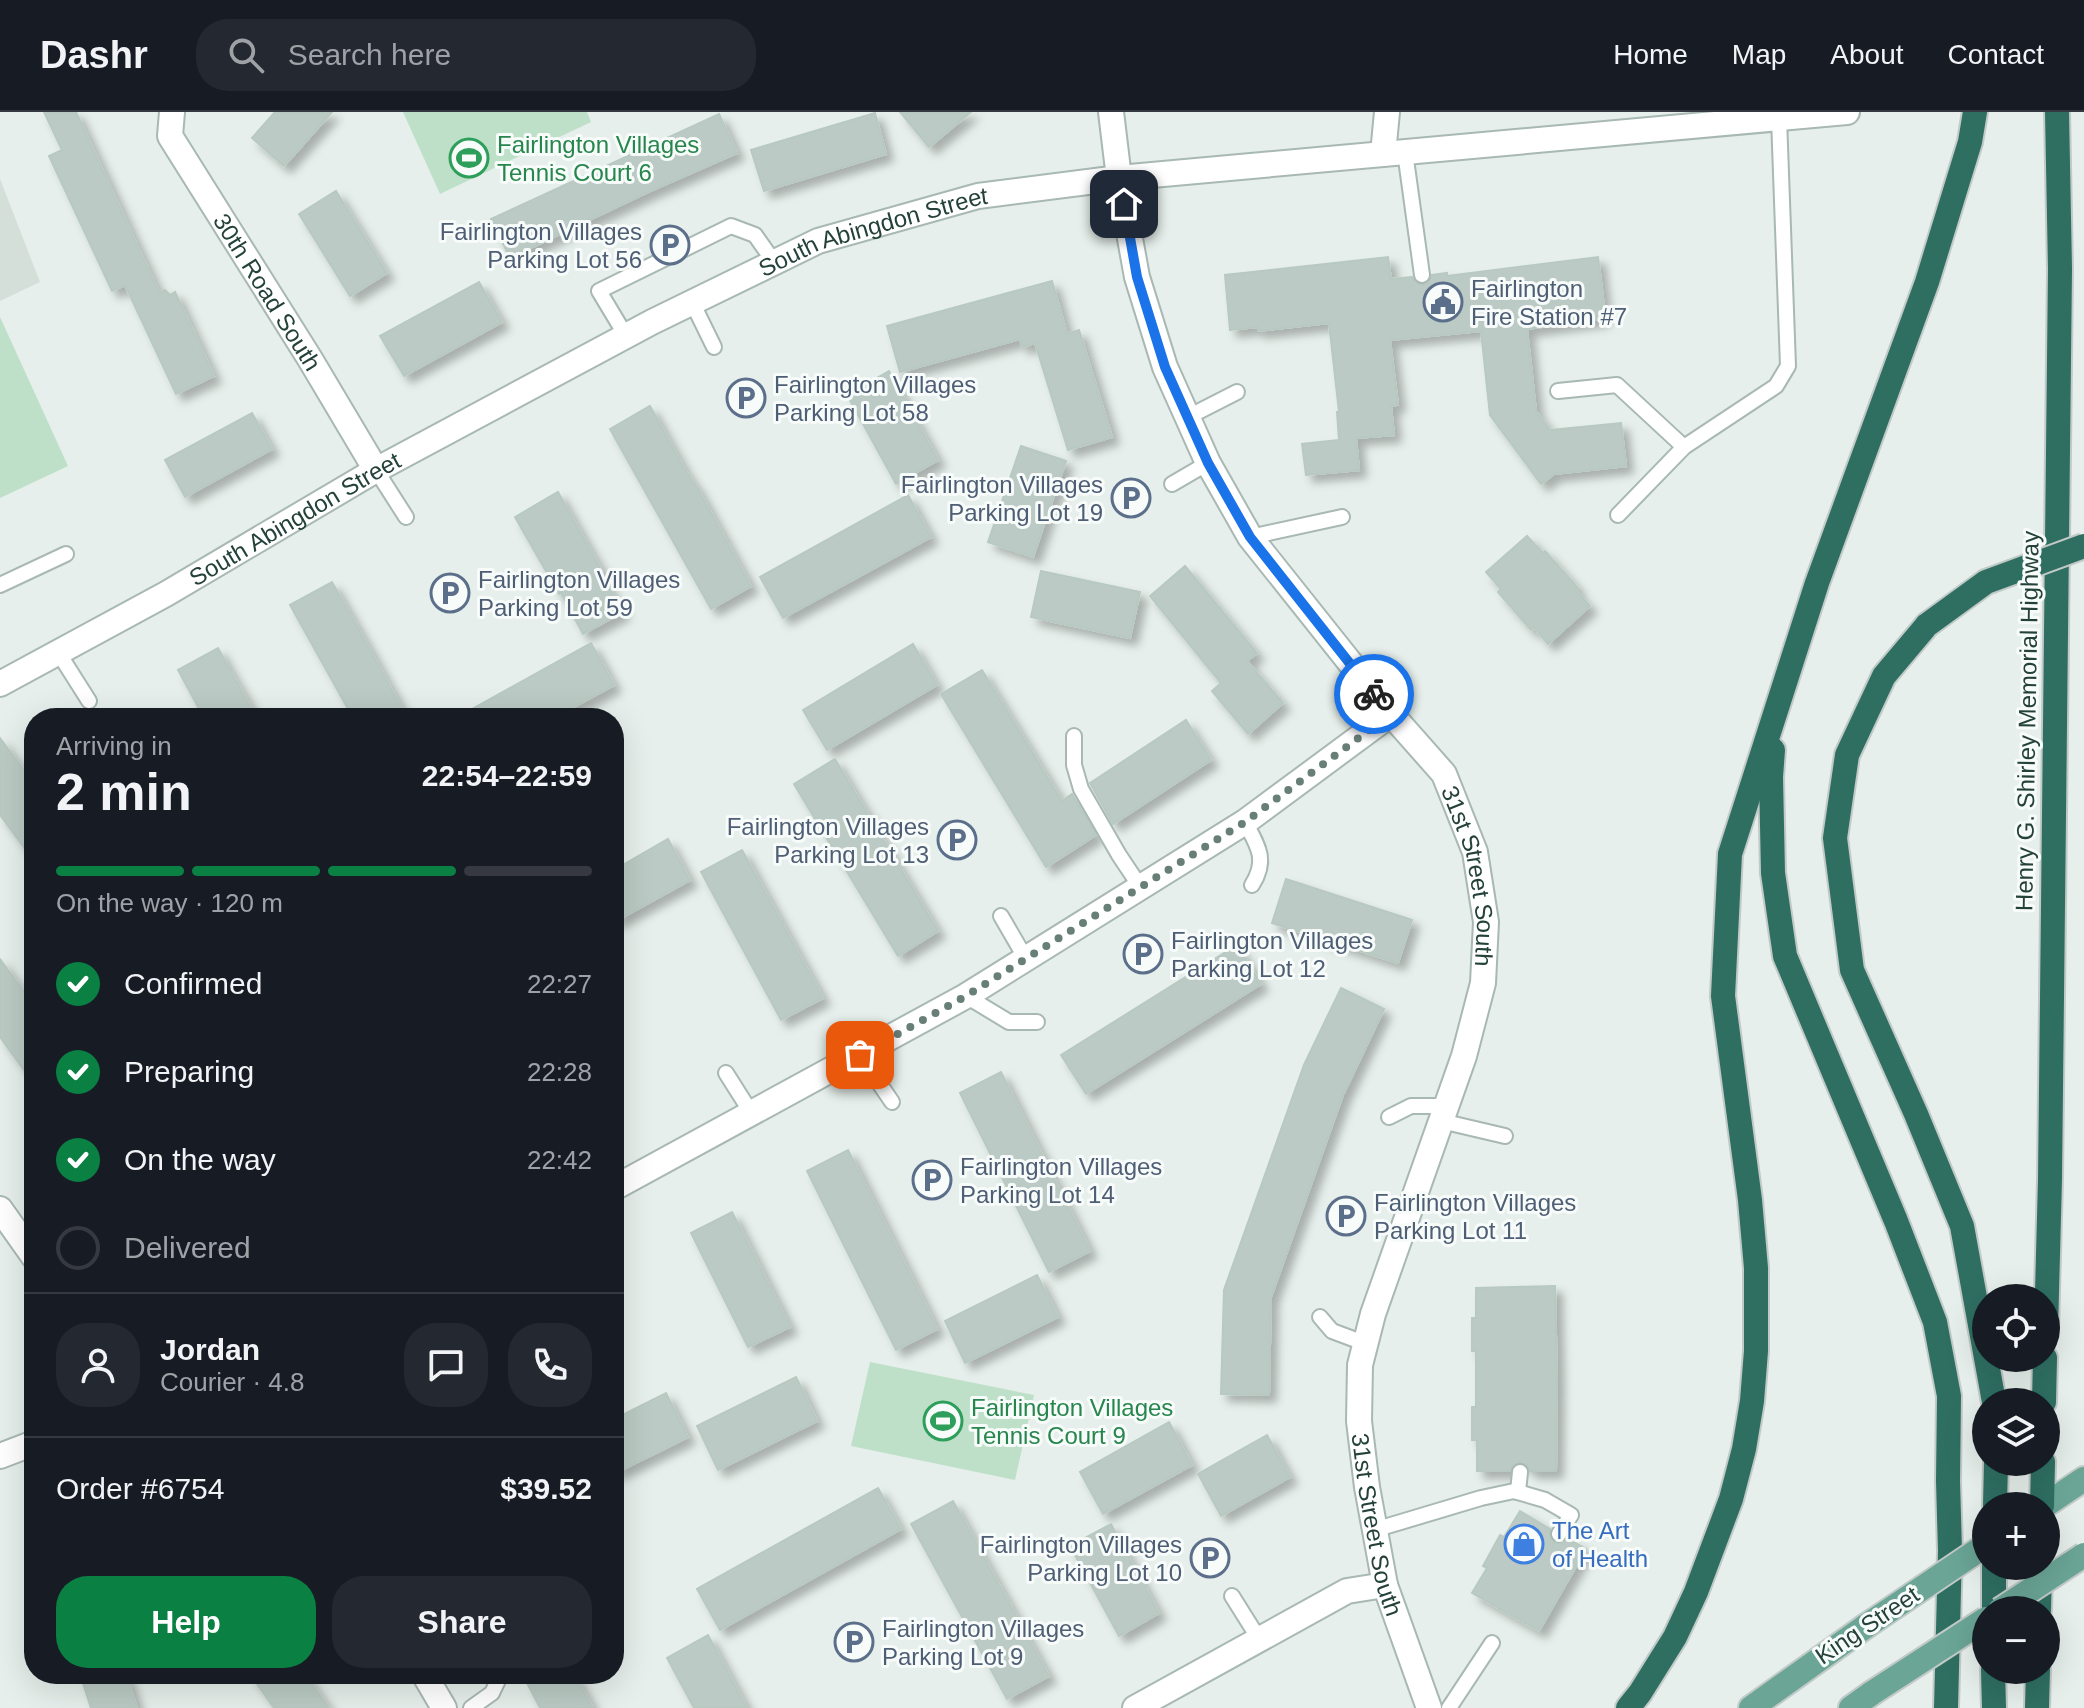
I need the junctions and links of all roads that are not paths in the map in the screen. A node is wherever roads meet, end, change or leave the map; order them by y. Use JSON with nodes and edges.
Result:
{"nodes":[{"id":1,"x":172,"y":112,"type":"edge"},
{"id":2,"x":1111,"y":112,"type":"edge"},
{"id":3,"x":1387,"y":112,"type":"edge"},
{"id":4,"x":1847,"y":112,"type":"edge"},
{"id":5,"x":1975,"y":112,"type":"edge"},
{"id":6,"x":2057,"y":112,"type":"edge"},
{"id":7,"x":1779,"y":118,"type":"junction"},
{"id":8,"x":1674,"y":120,"type":"edge"},
{"id":9,"x":1394,"y":153,"type":"junction"},
{"id":10,"x":1119,"y":178,"type":"junction"},
{"id":11,"x":774,"y":262,"type":"junction"},
{"id":12,"x":1422,"y":275,"type":"dead end"},
{"id":13,"x":692,"y":302,"type":"junction"},
{"id":14,"x":626,"y":336,"type":"junction"},
{"id":15,"x":714,"y":347,"type":"dead end"},
{"id":16,"x":1558,"y":391,"type":"dead end"},
{"id":17,"x":1237,"y":392,"type":"dead end"},
{"id":18,"x":1188,"y":417,"type":"junction"},
{"id":19,"x":1684,"y":447,"type":"junction"},
{"id":20,"x":1208,"y":463,"type":"junction"},
{"id":21,"x":376,"y":470,"type":"junction"},
{"id":22,"x":1172,"y":484,"type":"dead end"},
{"id":23,"x":1618,"y":515,"type":"dead end"},
{"id":24,"x":406,"y":517,"type":"dead end"},
{"id":25,"x":1342,"y":517,"type":"dead end"},
{"id":26,"x":1250,"y":537,"type":"junction"},
{"id":27,"x":2084,"y":546,"type":"edge"},
{"id":28,"x":66,"y":554,"type":"dead end"},
{"id":29,"x":0,"y":585,"type":"edge"},
{"id":30,"x":58,"y":652,"type":"junction"},
{"id":31,"x":0,"y":684,"type":"edge"},
{"id":32,"x":89,"y":701,"type":"dead end"},
{"id":33,"x":1776,"y":712,"type":"junction"},
{"id":34,"x":1391,"y":714,"type":"junction"},
{"id":35,"x":1074,"y":736,"type":"dead end"},
{"id":36,"x":1245,"y":822,"type":"junction"},
{"id":37,"x":1252,"y":885,"type":"dead end"},
{"id":38,"x":1141,"y":888,"type":"junction"},
{"id":39,"x":1001,"y":916,"type":"dead end"},
{"id":40,"x":1026,"y":959,"type":"junction"},
{"id":41,"x":966,"y":996,"type":"junction"},
{"id":42,"x":1037,"y":1022,"type":"dead end"},
{"id":43,"x":860,"y":1055,"type":"junction"},
{"id":44,"x":726,"y":1073,"type":"dead end"},
{"id":45,"x":892,"y":1102,"type":"dead end"},
{"id":46,"x":752,"y":1114,"type":"junction"},
{"id":47,"x":1444,"y":1114,"type":"junction"},
{"id":48,"x":1389,"y":1117,"type":"dead end"},
{"id":49,"x":1505,"y":1136,"type":"dead end"},
{"id":50,"x":624,"y":1183,"type":"edge"},
{"id":51,"x":0,"y":1209,"type":"edge"},
{"id":52,"x":24,"y":1243,"type":"edge"},
{"id":53,"x":2047,"y":1284,"type":"edge"},
{"id":54,"x":1320,"y":1317,"type":"dead end"},
{"id":55,"x":1364,"y":1343,"type":"junction"},
{"id":56,"x":1991,"y":1388,"type":"edge"},
{"id":57,"x":24,"y":1447,"type":"edge"},
{"id":58,"x":0,"y":1456,"type":"edge"},
{"id":59,"x":1520,"y":1472,"type":"dead end"},
{"id":60,"x":2084,"y":1479,"type":"edge"},
{"id":61,"x":1518,"y":1492,"type":"junction"},
{"id":62,"x":2060,"y":1495,"type":"edge"},
{"id":63,"x":1374,"y":1530,"type":"junction"},
{"id":64,"x":1559,"y":1534,"type":"dead end"},
{"id":65,"x":1972,"y":1554,"type":"edge"},
{"id":66,"x":2084,"y":1555,"type":"edge"},
{"id":67,"x":1385,"y":1585,"type":"junction"},
{"id":68,"x":1232,"y":1596,"type":"dead end"},
{"id":69,"x":2021,"y":1596,"type":"edge"},
{"id":70,"x":1972,"y":1628,"type":"edge"},
{"id":71,"x":1259,"y":1639,"type":"junction"},
{"id":72,"x":1492,"y":1643,"type":"dead end"},
{"id":73,"x":430,"y":1684,"type":"edge"},
{"id":74,"x":496,"y":1684,"type":"edge"},
{"id":75,"x":1993,"y":1684,"type":"edge"},
{"id":76,"x":2038,"y":1684,"type":"edge"},
{"id":77,"x":444,"y":1708,"type":"edge"},
{"id":78,"x":471,"y":1708,"type":"edge"},
{"id":79,"x":1135,"y":1708,"type":"edge"},
{"id":80,"x":1429,"y":1708,"type":"edge"},
{"id":81,"x":1449,"y":1708,"type":"edge"},
{"id":82,"x":1628,"y":1708,"type":"edge"},
{"id":83,"x":1751,"y":1708,"type":"edge"},
{"id":84,"x":1851,"y":1708,"type":"edge"},
{"id":85,"x":1946,"y":1708,"type":"edge"},
{"id":86,"x":1994,"y":1708,"type":"edge"},
{"id":87,"x":2037,"y":1708,"type":"edge"}],
"edges":[{"from":1,"to":21,"type":"street","name":"30th Road South"},
{"from":2,"to":10,"type":"street","name":"31st Street South"},
{"from":3,"to":9,"type":"street"},
{"from":4,"to":7,"type":"street","name":"South Abingdon Street"},
{"from":5,"to":33,"type":"highway"},
{"from":6,"to":53,"type":"highway","name":"Henry G. Shirley Memorial Highway"},
{"from":7,"to":8,"type":"street","name":"South Abingdon Street"},
{"from":7,"to":19,"type":"lane"},
{"from":8,"to":9,"type":"street","name":"South Abingdon Street"},
{"from":9,"to":10,"type":"street","name":"South Abingdon Street"},
{"from":9,"to":12,"type":"lane"},
{"from":10,"to":11,"type":"street","name":"South Abingdon Street"},
{"from":10,"to":18,"type":"street","name":"31st Street South"},
{"from":11,"to":13,"type":"street","name":"South Abingdon Street"},
{"from":11,"to":14,"type":"lane"},
{"from":13,"to":14,"type":"street","name":"South Abingdon Street"},
{"from":13,"to":15,"type":"lane"},
{"from":14,"to":21,"type":"street","name":"South Abingdon Street"},
{"from":16,"to":19,"type":"lane"},
{"from":17,"to":18,"type":"lane"},
{"from":18,"to":20,"type":"street","name":"31st Street South"},
{"from":19,"to":23,"type":"lane"},
{"from":20,"to":22,"type":"lane"},
{"from":20,"to":26,"type":"street","name":"31st Street South"},
{"from":21,"to":24,"type":"lane"},
{"from":21,"to":30,"type":"street","name":"South Abingdon Street"},
{"from":25,"to":26,"type":"lane"},
{"from":26,"to":34,"type":"street","name":"31st Street South"},
{"from":27,"to":56,"type":"highway","bridge":true},
{"from":28,"to":29,"type":"lane"},
{"from":30,"to":31,"type":"street","name":"South Abingdon Street"},
{"from":30,"to":32,"type":"lane"},
{"from":33,"to":82,"type":"highway"},
{"from":33,"to":85,"type":"highway"},
{"from":34,"to":36,"type":"street"},
{"from":34,"to":47,"type":"street","name":"31st Street South"},
{"from":35,"to":38,"type":"lane"},
{"from":36,"to":37,"type":"lane"},
{"from":36,"to":38,"type":"street"},
{"from":38,"to":40,"type":"street"},
{"from":39,"to":40,"type":"lane"},
{"from":40,"to":41,"type":"street"},
{"from":41,"to":42,"type":"lane"},
{"from":41,"to":43,"type":"street"},
{"from":43,"to":45,"type":"lane"},
{"from":43,"to":46,"type":"street"},
{"from":44,"to":46,"type":"lane"},
{"from":46,"to":50,"type":"street"},
{"from":47,"to":48,"type":"lane"},
{"from":47,"to":49,"type":"lane"},
{"from":47,"to":55,"type":"street","name":"31st Street South"},
{"from":51,"to":52,"type":"street"},
{"from":54,"to":55,"type":"lane"},
{"from":55,"to":63,"type":"street","name":"31st Street South"},
{"from":57,"to":58,"type":"street"},
{"from":59,"to":61,"type":"lane"},
{"from":60,"to":62,"type":"main road"},
{"from":61,"to":63,"type":"lane"},
{"from":61,"to":64,"type":"lane"},
{"from":63,"to":67,"type":"street","name":"31st Street South"},
{"from":65,"to":83,"type":"main road","name":"King Street","bridge":true},
{"from":66,"to":69,"type":"main road","bridge":true},
{"from":67,"to":71,"type":"street"},
{"from":67,"to":80,"type":"street","name":"31st Street South"},
{"from":68,"to":71,"type":"lane"},
{"from":70,"to":84,"type":"main road","bridge":true},
{"from":71,"to":79,"type":"street"},
{"from":72,"to":81,"type":"lane"},
{"from":73,"to":77,"type":"street"},
{"from":74,"to":78,"type":"lane"},
{"from":75,"to":86,"type":"highway"},
{"from":76,"to":87,"type":"highway"}]}
